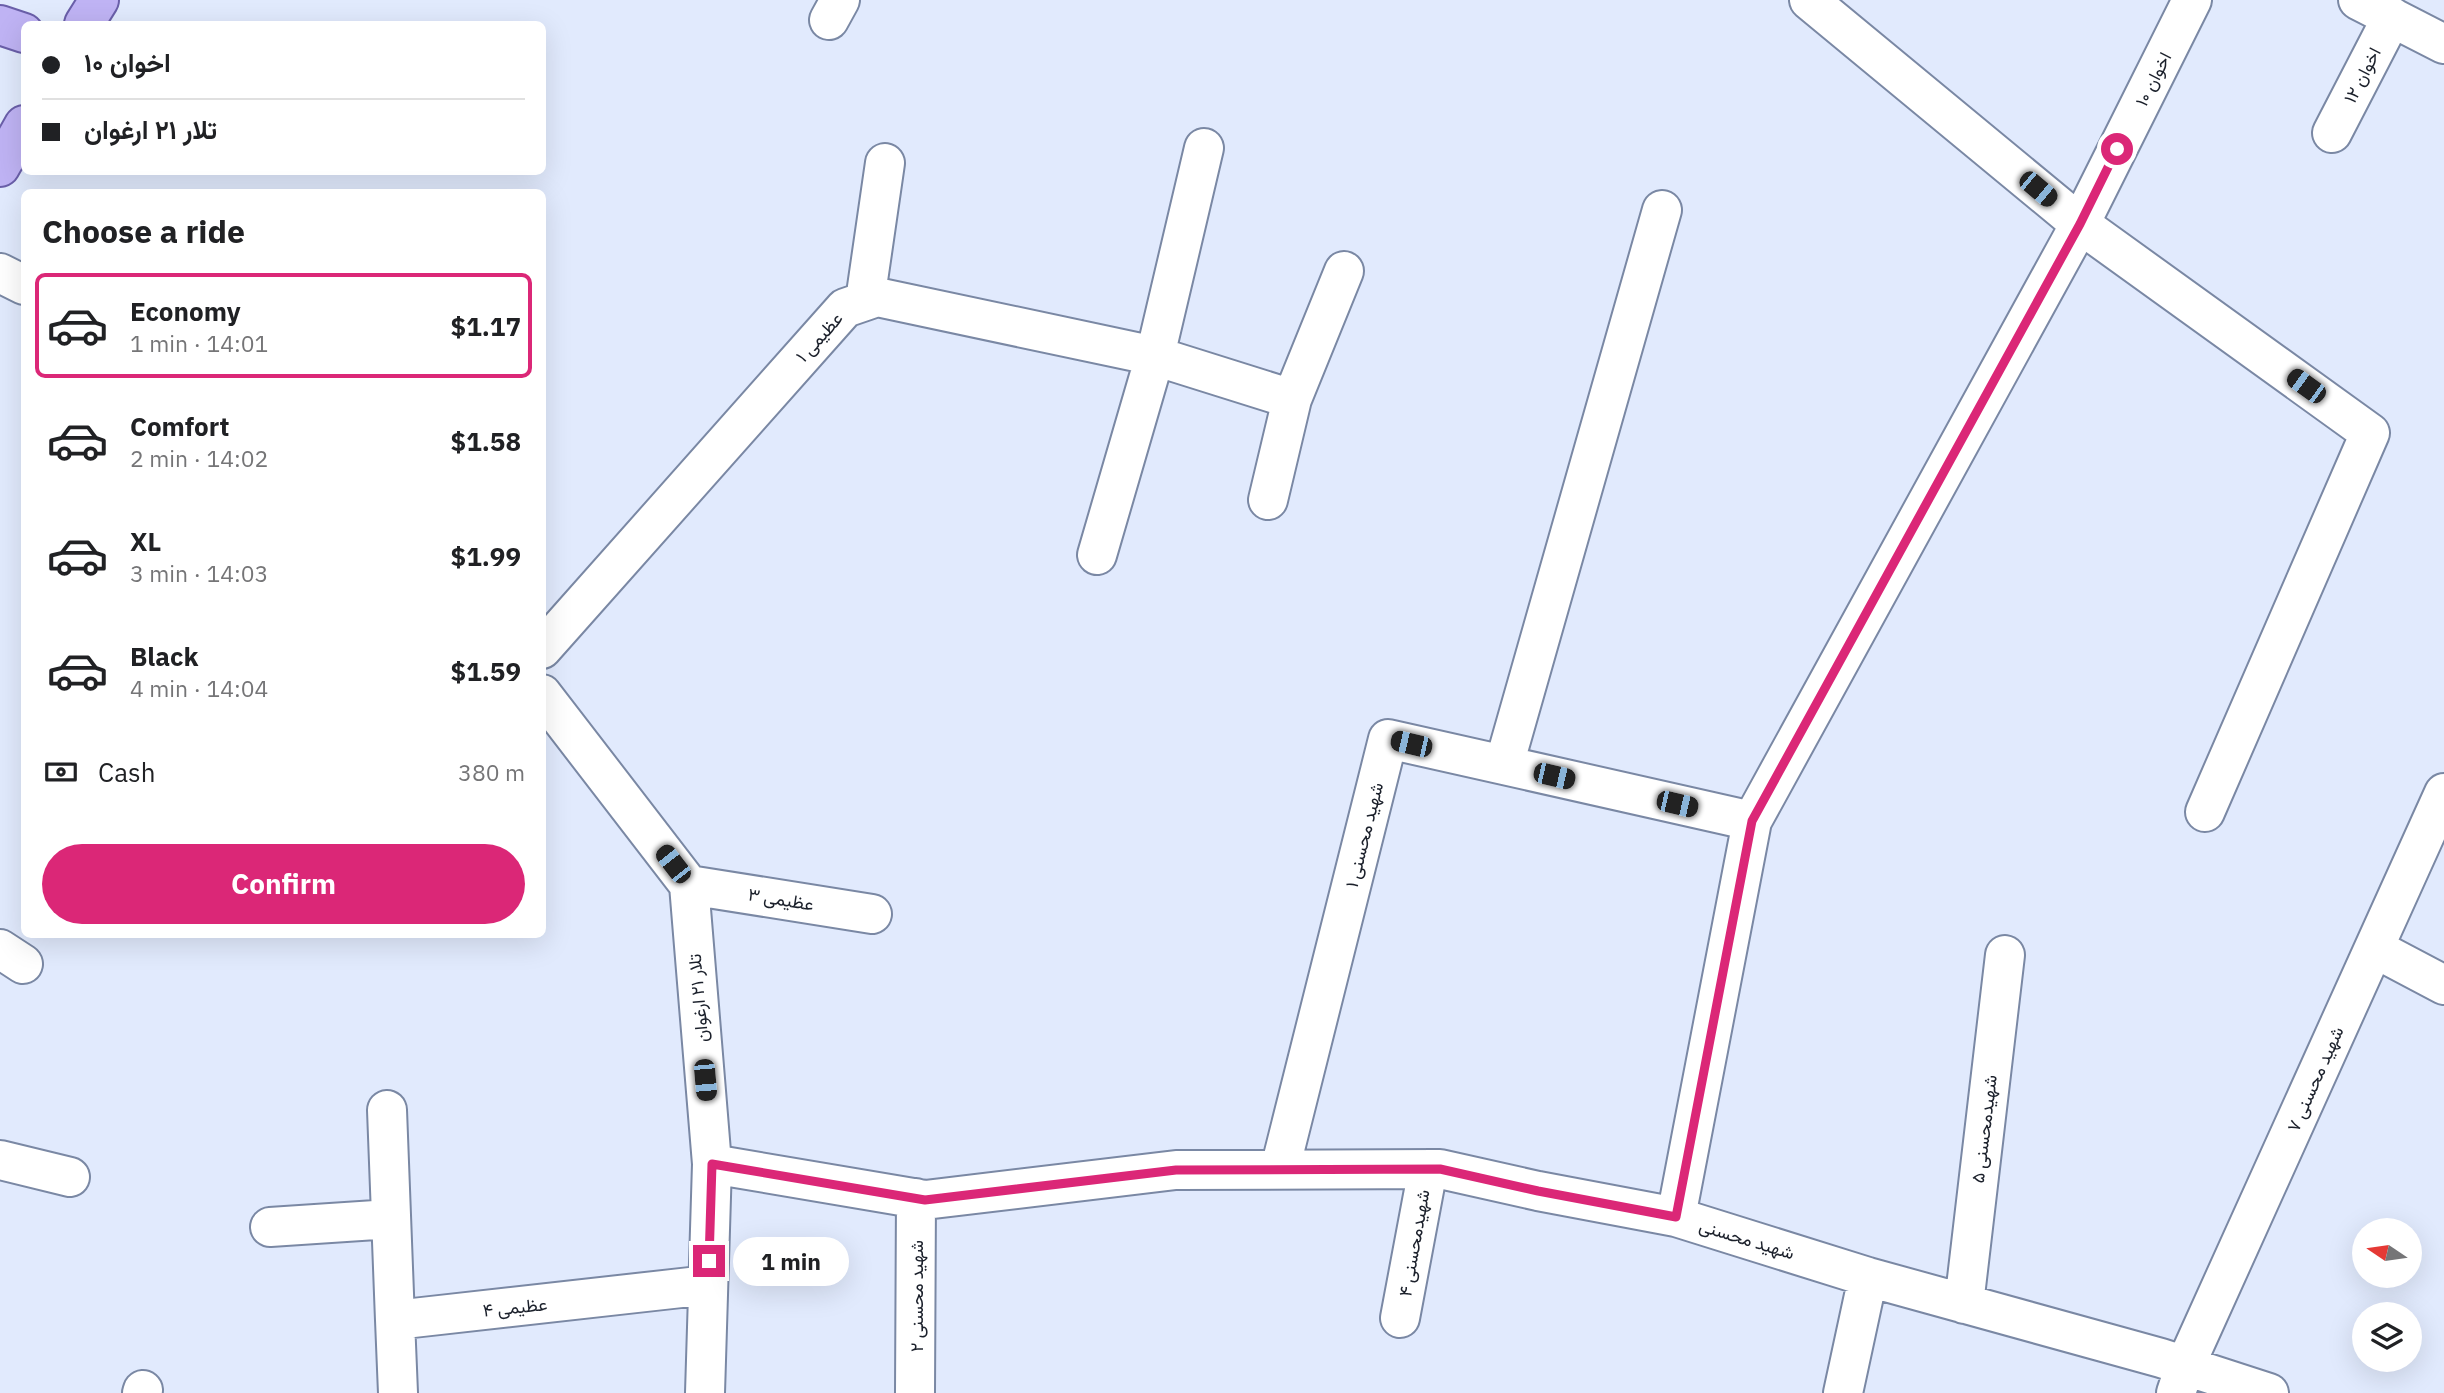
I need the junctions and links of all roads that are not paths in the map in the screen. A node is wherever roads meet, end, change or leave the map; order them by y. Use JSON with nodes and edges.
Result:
{"nodes":[{"id":1,"x":99,"y":0,"type":"edge"},
{"id":2,"x":1809,"y":0,"type":"edge"},
{"id":3,"x":2192,"y":0,"type":"edge"},
{"id":4,"x":2358,"y":0,"type":"edge"},
{"id":5,"x":2392,"y":17,"type":"junction"},
{"id":6,"x":86,"y":21,"type":"edge"},
{"id":7,"x":0,"y":25,"type":"edge"},
{"id":8,"x":21,"y":32,"type":"edge"},
{"id":9,"x":2444,"y":44,"type":"edge"},
{"id":10,"x":21,"y":130,"type":"edge"},
{"id":11,"x":2332,"y":133,"type":"dead end"},
{"id":12,"x":1204,"y":148,"type":"dead end"},
{"id":13,"x":885,"y":163,"type":"dead end"},
{"id":14,"x":0,"y":167,"type":"edge"},
{"id":15,"x":1662,"y":210,"type":"dead end"},
{"id":16,"x":2080,"y":224,"type":"junction"},
{"id":17,"x":1344,"y":271,"type":"dead end"},
{"id":18,"x":0,"y":272,"type":"edge"},
{"id":19,"x":21,"y":283,"type":"edge"},
{"id":20,"x":865,"y":301,"type":"junction"},
{"id":21,"x":1155,"y":356,"type":"junction"},
{"id":22,"x":1292,"y":399,"type":"junction"},
{"id":23,"x":1268,"y":500,"type":"dead end"},
{"id":24,"x":1097,"y":555,"type":"dead end"},
{"id":25,"x":546,"y":644,"type":"edge"},
{"id":26,"x":546,"y":699,"type":"edge"},
{"id":27,"x":1504,"y":765,"type":"junction"},
{"id":28,"x":2444,"y":793,"type":"edge"},
{"id":29,"x":2206,"y":812,"type":"dead end"},
{"id":30,"x":1752,"y":821,"type":"junction"},
{"id":31,"x":689,"y":885,"type":"junction"},
{"id":32,"x":872,"y":914,"type":"dead end"},
{"id":33,"x":2374,"y":948,"type":"junction"},
{"id":34,"x":2005,"y":955,"type":"dead end"},
{"id":35,"x":2444,"y":985,"type":"edge"},
{"id":36,"x":387,"y":1110,"type":"dead end"},
{"id":37,"x":0,"y":1160,"type":"edge"},
{"id":38,"x":712,"y":1164,"type":"junction"},
{"id":39,"x":1280,"y":1169,"type":"junction"},
{"id":40,"x":1428,"y":1169,"type":"junction"},
{"id":41,"x":70,"y":1177,"type":"dead end"},
{"id":42,"x":916,"y":1198,"type":"junction"},
{"id":43,"x":1676,"y":1217,"type":"junction"},
{"id":44,"x":391,"y":1219,"type":"junction"},
{"id":45,"x":270,"y":1227,"type":"dead end"},
{"id":46,"x":1868,"y":1277,"type":"junction"},
{"id":47,"x":708,"y":1285,"type":"junction"},
{"id":48,"x":1964,"y":1304,"type":"junction"},
{"id":49,"x":1400,"y":1318,"type":"dead end"},
{"id":50,"x":395,"y":1320,"type":"junction"},
{"id":51,"x":2180,"y":1379,"type":"edge"},
{"id":52,"x":398,"y":1393,"type":"edge"},
{"id":53,"x":705,"y":1393,"type":"edge"},
{"id":54,"x":915,"y":1393,"type":"edge"},
{"id":55,"x":1843,"y":1393,"type":"edge"},
{"id":56,"x":2269,"y":1393,"type":"edge"}],
"edges":[{"from":1,"to":6,"type":"main road"},
{"from":2,"to":16,"type":"street"},
{"from":3,"to":16,"type":"street","name":"اخوان ۱۰"},
{"from":4,"to":5,"type":"street"},
{"from":5,"to":9,"type":"street"},
{"from":5,"to":11,"type":"street","name":"اخوان ۱۲"},
{"from":7,"to":8,"type":"main road"},
{"from":10,"to":14,"type":"main road"},
{"from":12,"to":21,"type":"street"},
{"from":13,"to":20,"type":"street"},
{"from":15,"to":27,"type":"street"},
{"from":16,"to":29,"type":"street"},
{"from":16,"to":30,"type":"street","name":"اخوان ۱۰"},
{"from":17,"to":22,"type":"street"},
{"from":18,"to":19,"type":"street"},
{"from":20,"to":21,"type":"street"},
{"from":20,"to":25,"type":"street","name":"عظیمی ۱"},
{"from":21,"to":22,"type":"street"},
{"from":21,"to":24,"type":"street"},
{"from":22,"to":23,"type":"street"},
{"from":26,"to":31,"type":"street"},
{"from":27,"to":30,"type":"street","name":"شهید محسنی ۱"},
{"from":27,"to":39,"type":"street","name":"شهید محسنی ۱"},
{"from":28,"to":33,"type":"street","name":"شهید محسنی ۷"},
{"from":30,"to":43,"type":"street","name":"اخوان ۱۰"},
{"from":31,"to":32,"type":"street","name":"عظیمی ۳"},
{"from":31,"to":38,"type":"street","name":"تلار ۲۱ ارغوان"},
{"from":33,"to":35,"type":"street"},
{"from":33,"to":51,"type":"street","name":"شهید محسنی ۷"},
{"from":34,"to":48,"type":"street","name":"شهیدمحسنی ۵"},
{"from":36,"to":44,"type":"street"},
{"from":37,"to":41,"type":"street"},
{"from":38,"to":42,"type":"street","name":"شهید محسنی"},
{"from":38,"to":47,"type":"street","name":"تلار ۲۱ ارغوان"},
{"from":39,"to":40,"type":"street","name":"شهید محسنی"},
{"from":39,"to":42,"type":"street","name":"شهید محسنی"},
{"from":40,"to":43,"type":"street","name":"شهید محسنی"},
{"from":40,"to":49,"type":"street","name":"شهیدمحسنی ۴"},
{"from":42,"to":54,"type":"street","name":"شهید محسنی ۲"},
{"from":43,"to":46,"type":"street","name":"شهید محسنی"},
{"from":44,"to":45,"type":"street"},
{"from":44,"to":50,"type":"street"},
{"from":46,"to":48,"type":"street","name":"شهید محسنی"},
{"from":46,"to":55,"type":"street"},
{"from":47,"to":50,"type":"street","name":"عظیمی ۴"},
{"from":47,"to":53,"type":"street","name":"تلار ۲۱ ارغوان"},
{"from":48,"to":51,"type":"street","name":"شهید محسنی"},
{"from":50,"to":52,"type":"street"},
{"from":51,"to":56,"type":"street","name":"شهید محسنی"}]}
